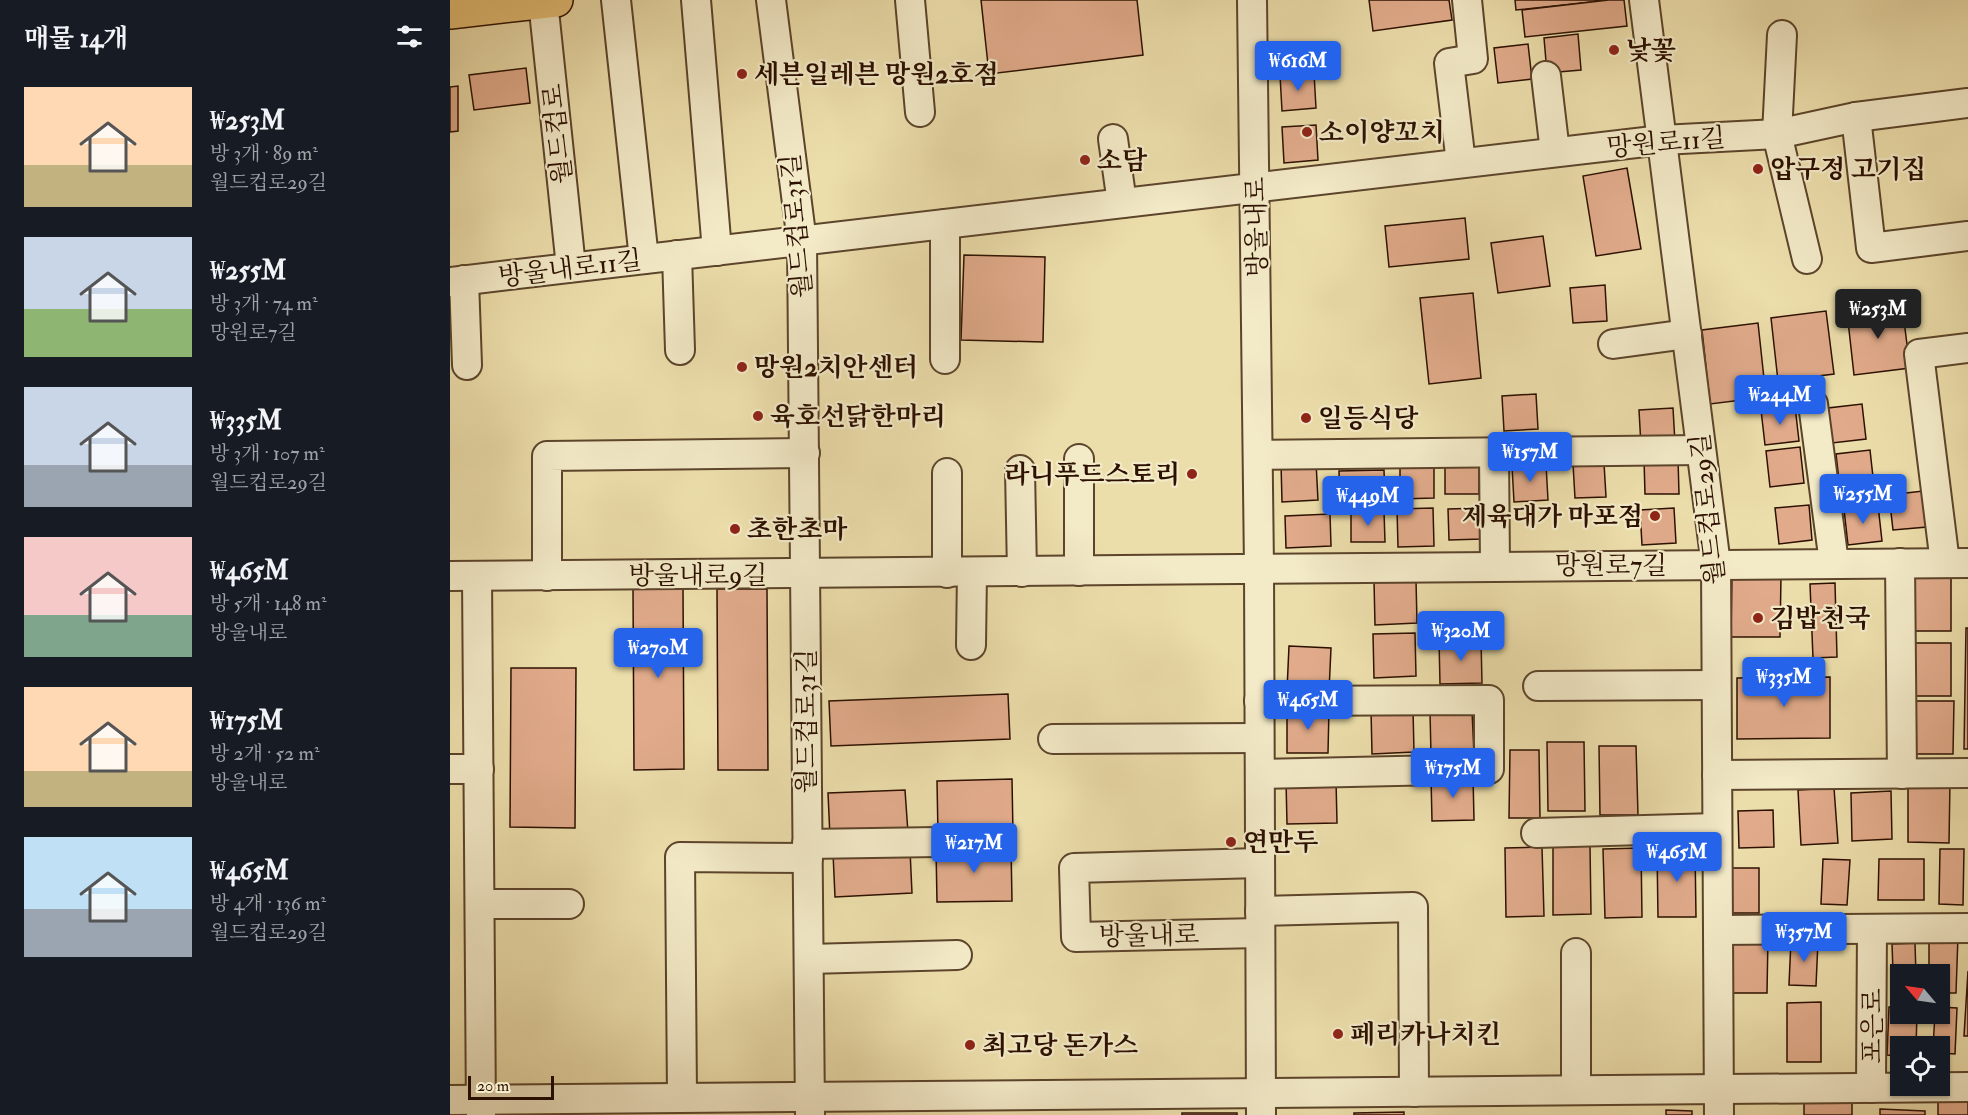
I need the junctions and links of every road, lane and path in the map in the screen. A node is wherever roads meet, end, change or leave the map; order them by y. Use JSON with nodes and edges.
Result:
{"nodes":[{"id":1,"x":616,"y":0,"type":"edge"},
{"id":2,"x":696,"y":0,"type":"edge"},
{"id":3,"x":771,"y":0,"type":"edge"},
{"id":4,"x":910,"y":0,"type":"edge"},
{"id":5,"x":1252,"y":0,"type":"edge"},
{"id":6,"x":1467,"y":0,"type":"edge"},
{"id":7,"x":1644,"y":0,"type":"edge"},
{"id":8,"x":550,"y":1,"type":"edge"},
{"id":9,"x":450,"y":12,"type":"edge"},
{"id":10,"x":1782,"y":35,"type":"dead end"},
{"id":11,"x":1546,"y":76,"type":"dead end"},
{"id":12,"x":1968,"y":103,"type":"edge"},
{"id":13,"x":920,"y":112,"type":"dead end"},
{"id":14,"x":1856,"y":117,"type":"junction"},
{"id":15,"x":1778,"y":134,"type":"junction"},
{"id":16,"x":1113,"y":139,"type":"dead end"},
{"id":17,"x":1662,"y":140,"type":"junction"},
{"id":18,"x":1555,"y":152,"type":"junction"},
{"id":19,"x":1461,"y":163,"type":"junction"},
{"id":20,"x":1256,"y":187,"type":"junction"},
{"id":21,"x":1122,"y":202,"type":"junction"},
{"id":22,"x":945,"y":224,"type":"junction"},
{"id":23,"x":1968,"y":236,"type":"edge"},
{"id":24,"x":802,"y":242,"type":"junction"},
{"id":25,"x":717,"y":251,"type":"junction"},
{"id":26,"x":677,"y":255,"type":"junction"},
{"id":27,"x":644,"y":259,"type":"junction"},
{"id":28,"x":1807,"y":259,"type":"dead end"},
{"id":29,"x":571,"y":267,"type":"junction"},
{"id":30,"x":457,"y":281,"type":"edge"},
{"id":31,"x":1687,"y":334,"type":"junction"},
{"id":32,"x":1613,"y":344,"type":"dead end"},
{"id":33,"x":1968,"y":348,"type":"edge"},
{"id":34,"x":680,"y":350,"type":"dead end"},
{"id":35,"x":945,"y":358,"type":"dead end"},
{"id":36,"x":467,"y":365,"type":"dead end"},
{"id":37,"x":1814,"y":404,"type":"dead end"},
{"id":38,"x":1701,"y":450,"type":"junction"},
{"id":39,"x":1494,"y":452,"type":"junction"},
{"id":40,"x":805,"y":453,"type":"junction"},
{"id":41,"x":1258,"y":455,"type":"junction"},
{"id":42,"x":1079,"y":459,"type":"dead end"},
{"id":43,"x":1020,"y":470,"type":"dead end"},
{"id":44,"x":946,"y":472,"type":"dead end"},
{"id":45,"x":1834,"y":563,"type":"junction"},
{"id":46,"x":1900,"y":563,"type":"junction"},
{"id":47,"x":1956,"y":563,"type":"edge"},
{"id":48,"x":1716,"y":565,"type":"junction"},
{"id":49,"x":1495,"y":566,"type":"junction"},
{"id":50,"x":1259,"y":568,"type":"junction"},
{"id":51,"x":1079,"y":571,"type":"junction"},
{"id":52,"x":1022,"y":572,"type":"junction"},
{"id":53,"x":959,"y":573,"type":"junction"},
{"id":54,"x":805,"y":575,"type":"junction"},
{"id":55,"x":464,"y":576,"type":"edge"},
{"id":56,"x":547,"y":576,"type":"junction"},
{"id":57,"x":970,"y":645,"type":"dead end"},
{"id":58,"x":1716,"y":685,"type":"junction"},
{"id":59,"x":1538,"y":686,"type":"dead end"},
{"id":60,"x":1259,"y":701,"type":"junction"},
{"id":61,"x":1259,"y":738,"type":"junction"},
{"id":62,"x":1053,"y":739,"type":"dead end"},
{"id":63,"x":450,"y":769,"type":"edge"},
{"id":64,"x":479,"y":770,"type":"junction"},
{"id":65,"x":1968,"y":773,"type":"edge"},
{"id":66,"x":1260,"y":774,"type":"junction"},
{"id":67,"x":1902,"y":774,"type":"junction"},
{"id":68,"x":1717,"y":775,"type":"junction"},
{"id":69,"x":1717,"y":828,"type":"junction"},
{"id":70,"x":1536,"y":833,"type":"dead end"},
{"id":71,"x":938,"y":842,"type":"dead end"},
{"id":72,"x":808,"y":851,"type":"junction"},
{"id":73,"x":1260,"y":863,"type":"junction"},
{"id":74,"x":480,"y":904,"type":"junction"},
{"id":75,"x":569,"y":904,"type":"dead end"},
{"id":76,"x":1260,"y":922,"type":"junction"},
{"id":77,"x":1968,"y":928,"type":"edge"},
{"id":78,"x":1872,"y":929,"type":"junction"},
{"id":79,"x":1718,"y":930,"type":"junction"},
{"id":80,"x":1576,"y":952,"type":"dead end"},
{"id":81,"x":957,"y":955,"type":"dead end"},
{"id":82,"x":809,"y":959,"type":"junction"},
{"id":83,"x":1968,"y":1087,"type":"edge"},
{"id":84,"x":1872,"y":1088,"type":"junction"},
{"id":85,"x":1576,"y":1090,"type":"junction"},
{"id":86,"x":1414,"y":1092,"type":"junction"},
{"id":87,"x":450,"y":1100,"type":"edge"},
{"id":88,"x":1719,"y":1102,"type":"edge"},
{"id":89,"x":667,"y":1103,"type":"edge"},
{"id":90,"x":1261,"y":1104,"type":"edge"},
{"id":91,"x":810,"y":1105,"type":"edge"},
{"id":92,"x":481,"y":1107,"type":"edge"}],
"edges":[{"from":1,"to":27,"type":"street"},
{"from":2,"to":25,"type":"street"},
{"from":3,"to":24,"type":"street","name":"월드컵로31길"},
{"from":4,"to":13,"type":"street"},
{"from":5,"to":20,"type":"street","name":"방울내로"},
{"from":6,"to":19,"type":"street"},
{"from":7,"to":17,"type":"street","name":"월드컵로29길"},
{"from":8,"to":9,"type":"main road","name":"월드컵로"},
{"from":8,"to":29,"type":"street","name":"월드컵로"},
{"from":10,"to":15,"type":"street"},
{"from":11,"to":18,"type":"street"},
{"from":12,"to":14,"type":"street","name":"망원로11길"},
{"from":14,"to":15,"type":"street","name":"망원로11길"},
{"from":14,"to":23,"type":"street"},
{"from":15,"to":17,"type":"street","name":"망원로11길"},
{"from":15,"to":28,"type":"street"},
{"from":16,"to":21,"type":"street"},
{"from":17,"to":18,"type":"street","name":"망원로11길"},
{"from":17,"to":31,"type":"street","name":"월드컵로29길"},
{"from":18,"to":19,"type":"street","name":"망원로11길"},
{"from":19,"to":20,"type":"street","name":"망원로11길"},
{"from":20,"to":21,"type":"street","name":"방울내로11길"},
{"from":20,"to":41,"type":"street","name":"방울내로"},
{"from":21,"to":22,"type":"street","name":"방울내로11길"},
{"from":22,"to":24,"type":"street","name":"방울내로11길"},
{"from":22,"to":35,"type":"street"},
{"from":24,"to":25,"type":"street","name":"방울내로11길"},
{"from":24,"to":40,"type":"street","name":"월드컵로31길"},
{"from":25,"to":26,"type":"street","name":"방울내로11길"},
{"from":26,"to":27,"type":"street","name":"방울내로11길"},
{"from":26,"to":34,"type":"street","name":"방울내로11길"},
{"from":27,"to":29,"type":"street","name":"방울내로11길"},
{"from":29,"to":30,"type":"street","name":"방울내로11길"},
{"from":30,"to":36,"type":"street","name":"방울내로11길"},
{"from":31,"to":32,"type":"street"},
{"from":31,"to":38,"type":"street","name":"월드컵로29길"},
{"from":33,"to":47,"type":"street","name":"망원로7길"},
{"from":37,"to":45,"type":"street"},
{"from":38,"to":39,"type":"street"},
{"from":38,"to":48,"type":"street","name":"월드컵로29길"},
{"from":39,"to":41,"type":"street"},
{"from":39,"to":49,"type":"street"},
{"from":40,"to":54,"type":"street","name":"월드컵로31길"},
{"from":40,"to":56,"type":"street"},
{"from":41,"to":50,"type":"street","name":"방울내로"},
{"from":42,"to":51,"type":"street"},
{"from":43,"to":52,"type":"street"},
{"from":44,"to":53,"type":"street"},
{"from":45,"to":46,"type":"street","name":"망원로7길"},
{"from":45,"to":48,"type":"street","name":"망원로7길"},
{"from":46,"to":47,"type":"street","name":"망원로7길"},
{"from":46,"to":67,"type":"street"},
{"from":48,"to":49,"type":"street","name":"망원로7길"},
{"from":48,"to":58,"type":"street","name":"월드컵로29길"},
{"from":49,"to":50,"type":"street","name":"망원로7길"},
{"from":50,"to":51,"type":"street","name":"방울내로9길"},
{"from":50,"to":60,"type":"street","name":"방울내로"},
{"from":51,"to":52,"type":"street","name":"방울내로9길"},
{"from":52,"to":53,"type":"street","name":"방울내로9길"},
{"from":53,"to":54,"type":"street","name":"방울내로9길"},
{"from":53,"to":57,"type":"street"},
{"from":54,"to":56,"type":"street","name":"방울내로9길"},
{"from":54,"to":72,"type":"street","name":"월드컵로31길"},
{"from":55,"to":56,"type":"street","name":"방울내로9길"},
{"from":55,"to":64,"type":"street"},
{"from":58,"to":59,"type":"street"},
{"from":58,"to":68,"type":"street","name":"월드컵로29길"},
{"from":60,"to":61,"type":"street","name":"방울내로"},
{"from":60,"to":66,"type":"street"},
{"from":61,"to":62,"type":"street"},
{"from":61,"to":66,"type":"street","name":"방울내로"},
{"from":63,"to":64,"type":"street"},
{"from":64,"to":74,"type":"street"},
{"from":65,"to":67,"type":"street"},
{"from":66,"to":73,"type":"street","name":"방울내로"},
{"from":67,"to":68,"type":"street"},
{"from":68,"to":69,"type":"street","name":"월드컵로29길"},
{"from":69,"to":70,"type":"street"},
{"from":69,"to":79,"type":"street","name":"월드컵로29길"},
{"from":71,"to":72,"type":"street"},
{"from":72,"to":82,"type":"street","name":"월드컵로31길"},
{"from":72,"to":89,"type":"street"},
{"from":73,"to":76,"type":"street","name":"방울내로"},
{"from":73,"to":76,"type":"street","name":"방울내로"},
{"from":74,"to":75,"type":"street"},
{"from":74,"to":92,"type":"street"},
{"from":76,"to":86,"type":"street","name":"방울내로"},
{"from":76,"to":90,"type":"street","name":"방울내로"},
{"from":77,"to":78,"type":"street"},
{"from":78,"to":79,"type":"street"},
{"from":78,"to":84,"type":"street","name":"포은로"},
{"from":79,"to":88,"type":"street","name":"월드컵로29길"},
{"from":80,"to":85,"type":"street"},
{"from":81,"to":82,"type":"street"},
{"from":82,"to":91,"type":"street","name":"월드컵로31길"},
{"from":83,"to":84,"type":"street","name":"포은로"},
{"from":84,"to":88,"type":"street","name":"포은로"},
{"from":85,"to":86,"type":"street","name":"포은로"},
{"from":85,"to":88,"type":"street","name":"포은로"},
{"from":86,"to":90,"type":"street","name":"포은로"},
{"from":87,"to":92,"type":"street","name":"포은로"},
{"from":89,"to":91,"type":"street","name":"포은로"},
{"from":89,"to":92,"type":"street","name":"포은로"},
{"from":90,"to":91,"type":"street","name":"포은로"}]}
